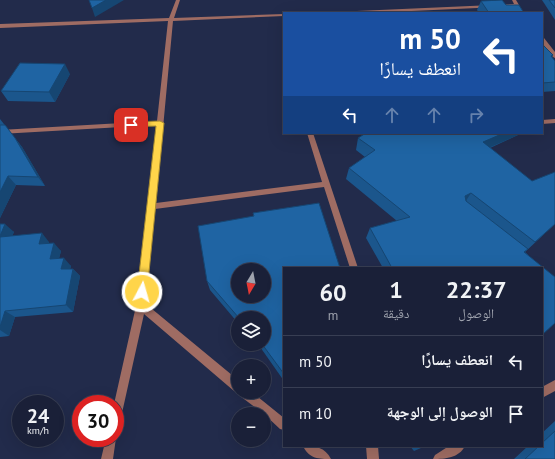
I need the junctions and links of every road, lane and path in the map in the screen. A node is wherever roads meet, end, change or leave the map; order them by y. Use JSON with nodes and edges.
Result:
{"nodes":[{"id":1,"x":178,"y":0,"type":"edge"},
{"id":2,"x":517,"y":4,"type":"edge"},
{"id":3,"x":354,"y":12,"type":"edge"},
{"id":4,"x":283,"y":15,"type":"edge"},
{"id":5,"x":171,"y":20,"type":"junction"},
{"id":6,"x":0,"y":26,"type":"edge"},
{"id":7,"x":543,"y":40,"type":"edge"},
{"id":8,"x":555,"y":56,"type":"edge"},
{"id":9,"x":555,"y":121,"type":"edge"},
{"id":10,"x":543,"y":122,"type":"edge"},
{"id":11,"x":160,"y":123,"type":"junction"},
{"id":12,"x":0,"y":132,"type":"edge"},
{"id":13,"x":310,"y":134,"type":"edge"},
{"id":14,"x":327,"y":184,"type":"junction"},
{"id":15,"x":151,"y":207,"type":"junction"},
{"id":16,"x":354,"y":267,"type":"edge"},
{"id":17,"x":141,"y":306,"type":"junction"},
{"id":18,"x":231,"y":381,"type":"edge"},
{"id":19,"x":555,"y":385,"type":"edge"},
{"id":20,"x":543,"y":392,"type":"edge"},
{"id":21,"x":121,"y":395,"type":"edge"},
{"id":22,"x":252,"y":399,"type":"edge"},
{"id":23,"x":283,"y":424,"type":"edge"},
{"id":24,"x":110,"y":447,"type":"edge"},
{"id":25,"x":310,"y":447,"type":"edge"},
{"id":26,"x":372,"y":447,"type":"edge"},
{"id":27,"x":457,"y":447,"type":"edge"},
{"id":28,"x":107,"y":459,"type":"edge"},
{"id":29,"x":325,"y":459,"type":"edge"},
{"id":30,"x":373,"y":459,"type":"edge"},
{"id":31,"x":439,"y":459,"type":"edge"}],
"edges":[{"from":1,"to":5,"type":"street"},
{"from":2,"to":3,"type":"street"},
{"from":4,"to":5,"type":"street"},
{"from":5,"to":6,"type":"street"},
{"from":5,"to":11,"type":"street"},
{"from":7,"to":8,"type":"street"},
{"from":9,"to":10,"type":"street"},
{"from":11,"to":12,"type":"street"},
{"from":11,"to":15,"type":"street"},
{"from":13,"to":14,"type":"street"},
{"from":14,"to":15,"type":"street"},
{"from":14,"to":16,"type":"street"},
{"from":15,"to":17,"type":"street"},
{"from":17,"to":18,"type":"street"},
{"from":17,"to":21,"type":"street"},
{"from":19,"to":20,"type":"street"},
{"from":22,"to":23,"type":"street"},
{"from":24,"to":28,"type":"street"},
{"from":25,"to":29,"type":"street"},
{"from":26,"to":30,"type":"street"},
{"from":27,"to":31,"type":"street"}]}
